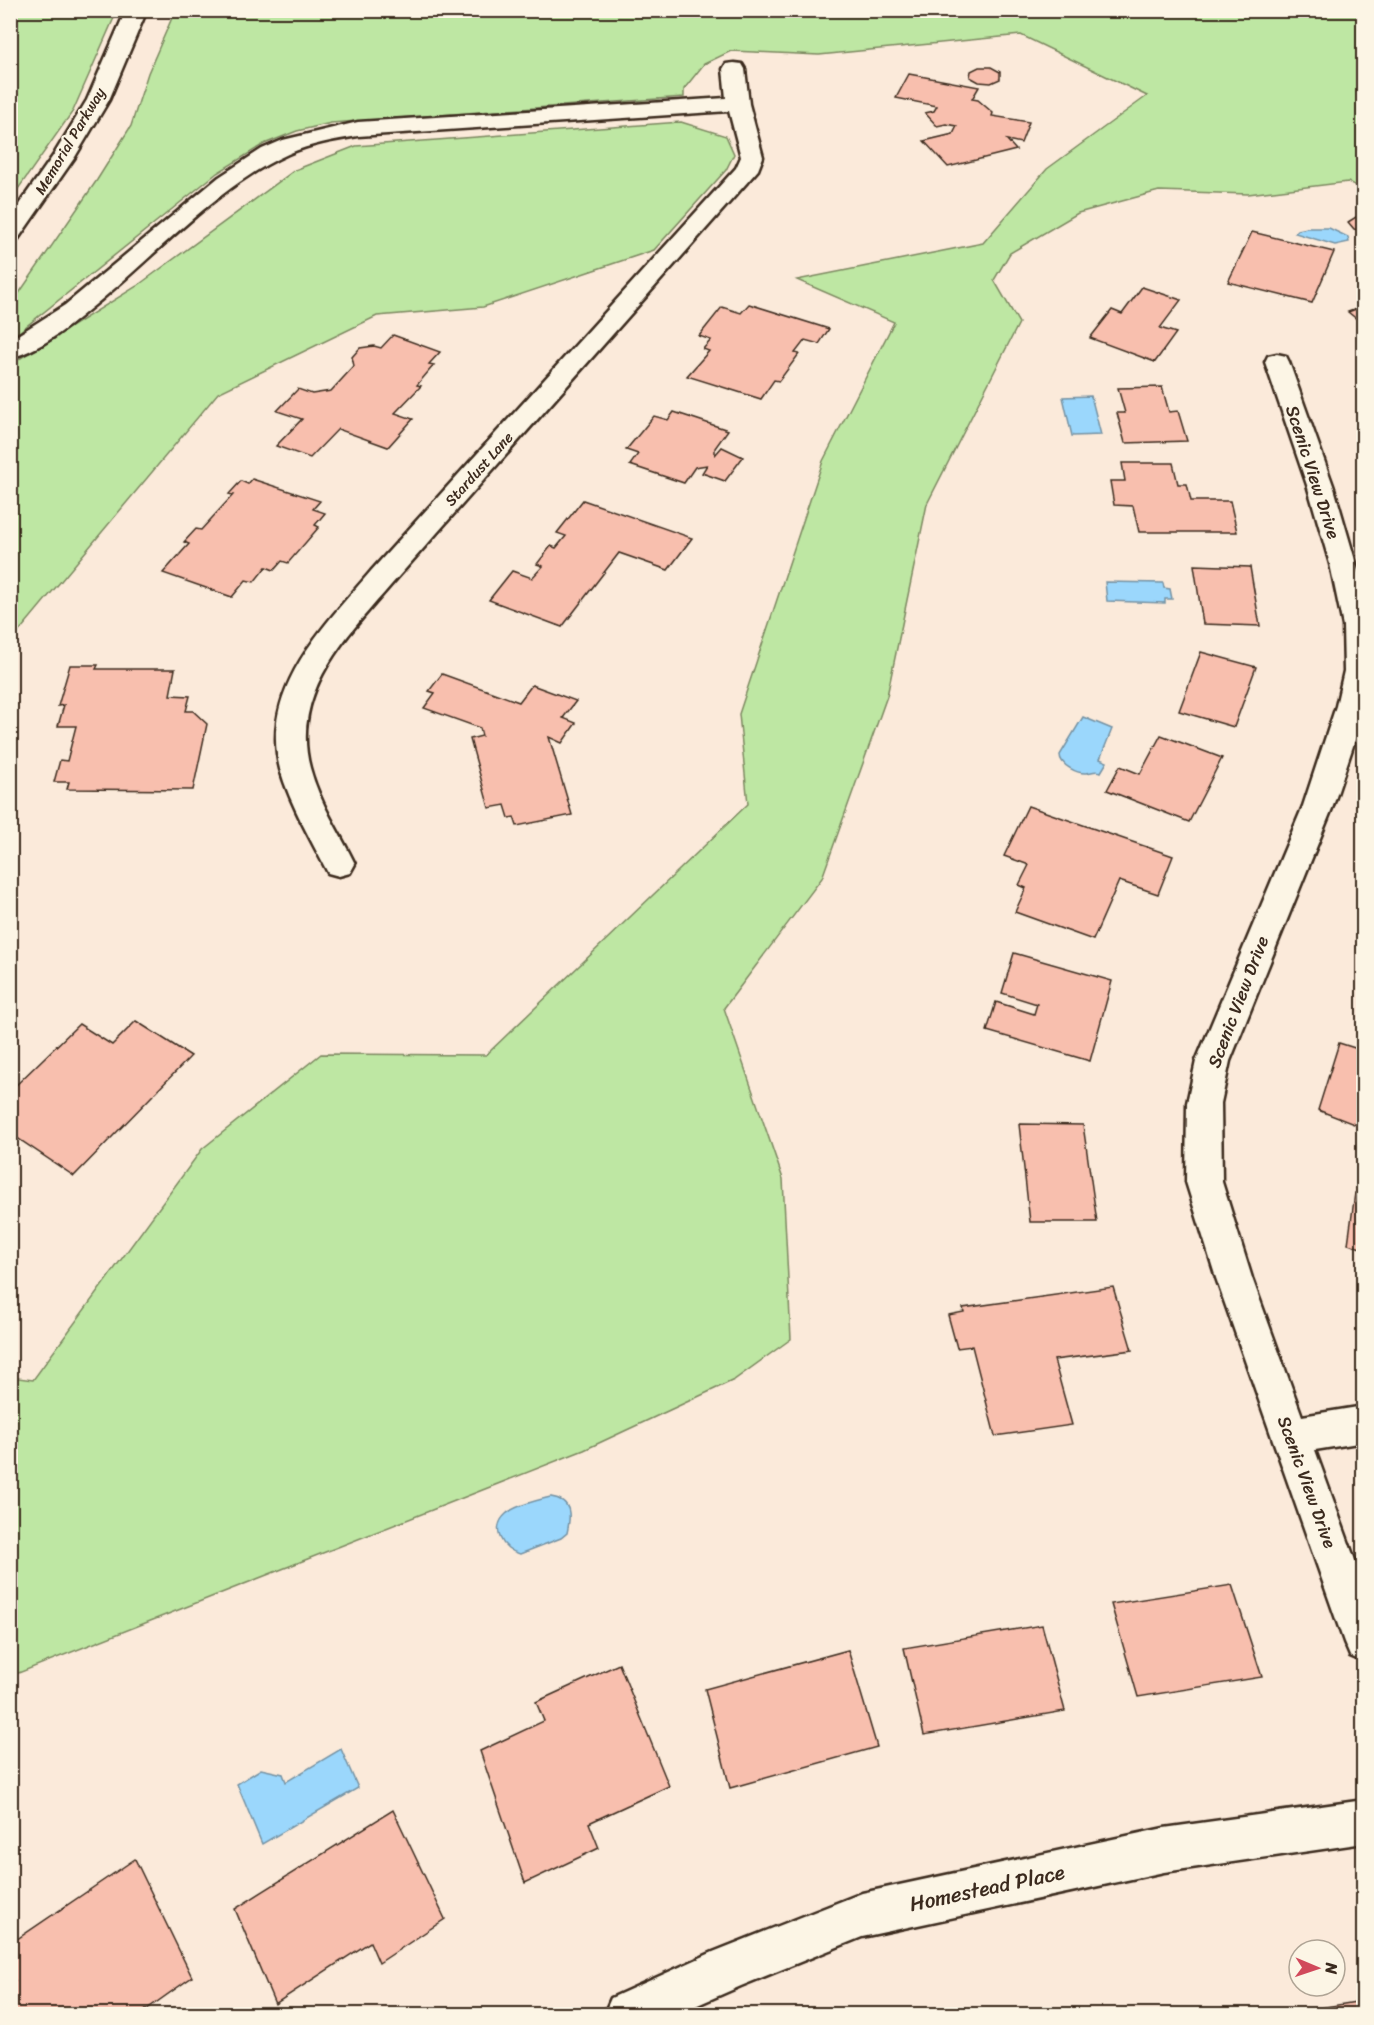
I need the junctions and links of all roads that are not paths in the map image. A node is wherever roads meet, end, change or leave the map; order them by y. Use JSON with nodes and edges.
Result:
{"nodes":[{"id":1,"x":137,"y":10,"type":"edge"},
{"id":2,"x":734,"y":69,"type":"dead end"},
{"id":3,"x":738,"y":104,"type":"junction"},
{"id":4,"x":10,"y":234,"type":"edge"},
{"id":5,"x":10,"y":350,"type":"edge"},
{"id":6,"x":1277,"y":362,"type":"dead end"},
{"id":7,"x":339,"y":864,"type":"dead end"},
{"id":8,"x":1364,"y":1424,"type":"edge"},
{"id":9,"x":1290,"y":1436,"type":"junction"},
{"id":10,"x":1364,"y":1642,"type":"edge"},
{"id":11,"x":1364,"y":1821,"type":"edge"},
{"id":12,"x":627,"y":2014,"type":"edge"}],
"edges":[{"from":1,"to":4,"type":"street","name":"Memorial Parkway"},
{"from":2,"to":3,"type":"street","name":"Stardust Lane"},
{"from":3,"to":5,"type":"street"},
{"from":3,"to":7,"type":"street","name":"Stardust Lane"},
{"from":6,"to":9,"type":"street","name":"Scenic View Drive"},
{"from":8,"to":9,"type":"street"},
{"from":9,"to":10,"type":"street","name":"Scenic View Drive"},
{"from":11,"to":12,"type":"street","name":"Homestead Place"}]}
